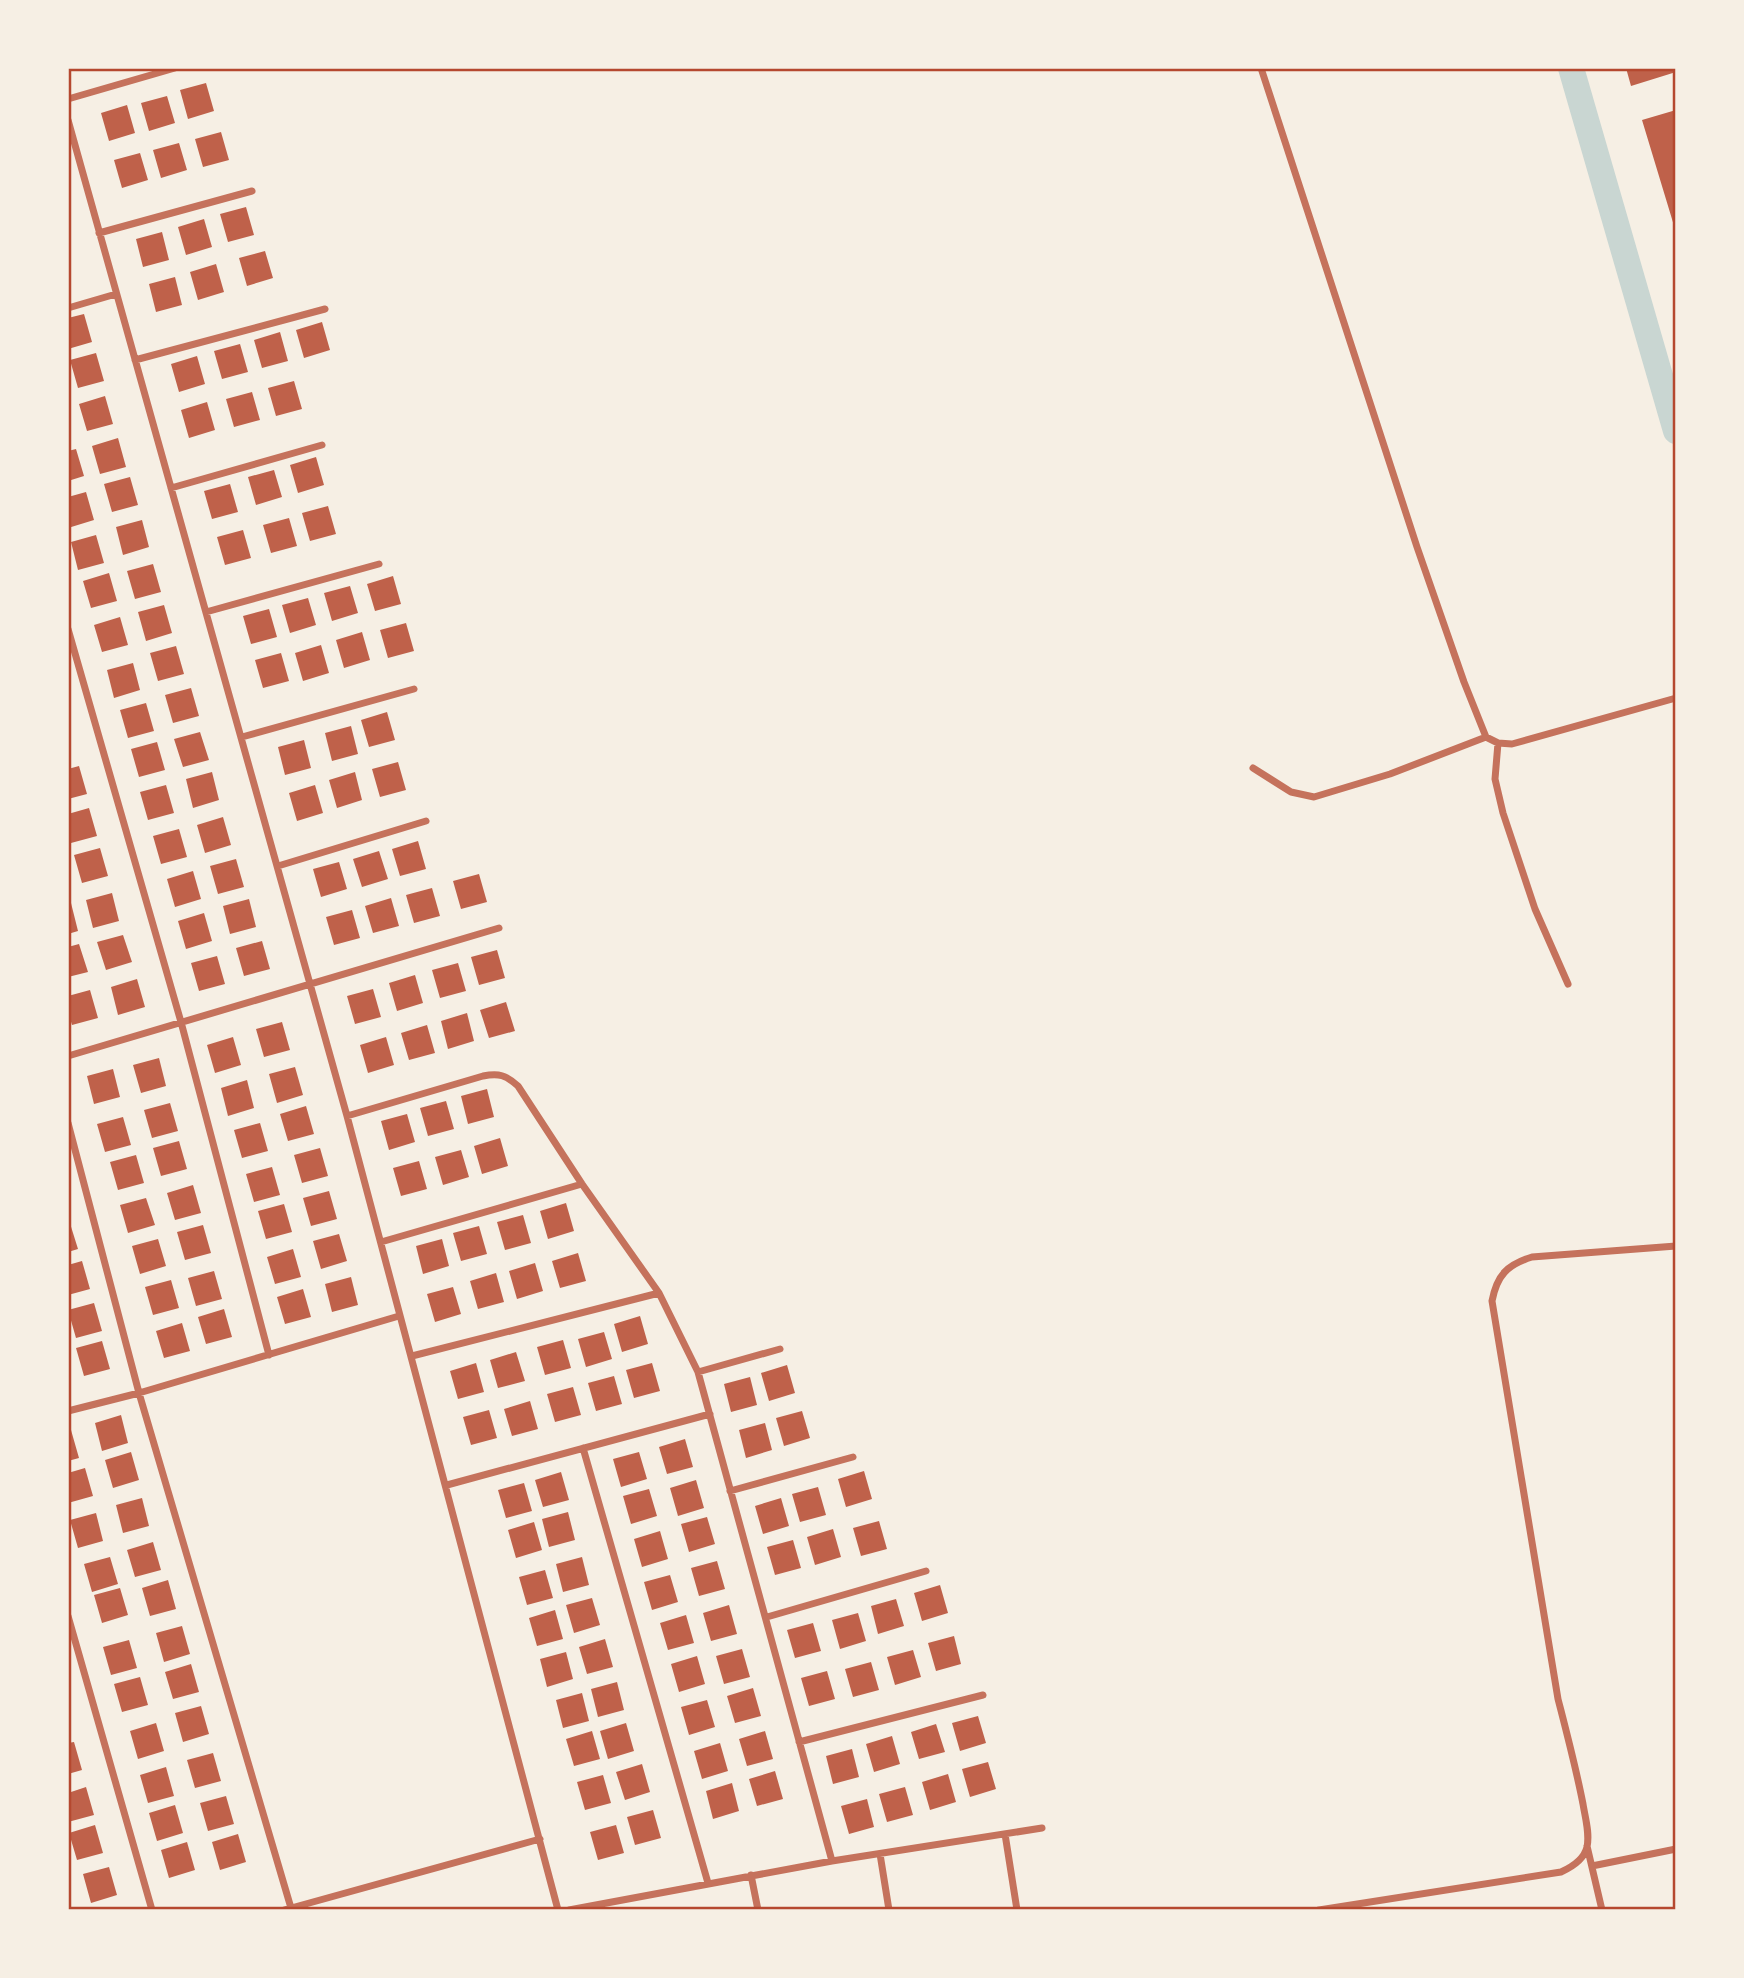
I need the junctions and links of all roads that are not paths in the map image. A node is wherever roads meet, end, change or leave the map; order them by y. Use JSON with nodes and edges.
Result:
{"nodes":[{"id":1,"x":175,"y":68,"type":"edge"},
{"id":2,"x":1261,"y":68,"type":"edge"},
{"id":3,"x":68,"y":99,"type":"edge"},
{"id":4,"x":68,"y":120,"type":"edge"},
{"id":5,"x":252,"y":191,"type":"dead end"},
{"id":6,"x":99,"y":233,"type":"junction"},
{"id":7,"x":116,"y":294,"type":"junction"},
{"id":8,"x":68,"y":308,"type":"edge"},
{"id":9,"x":325,"y":309,"type":"dead end"},
{"id":10,"x":135,"y":360,"type":"junction"},
{"id":11,"x":322,"y":445,"type":"dead end"},
{"id":12,"x":171,"y":488,"type":"junction"},
{"id":13,"x":379,"y":564,"type":"dead end"},
{"id":14,"x":206,"y":612,"type":"junction"},
{"id":15,"x":68,"y":629,"type":"edge"},
{"id":16,"x":414,"y":689,"type":"dead end"},
{"id":17,"x":1676,"y":698,"type":"edge"},
{"id":18,"x":242,"y":737,"type":"junction"},
{"id":19,"x":1486,"y":737,"type":"junction"},
{"id":20,"x":1498,"y":743,"type":"junction"},
{"id":21,"x":1252,"y":768,"type":"dead end"},
{"id":22,"x":426,"y":821,"type":"dead end"},
{"id":23,"x":278,"y":866,"type":"junction"},
{"id":24,"x":499,"y":928,"type":"dead end"},
{"id":25,"x":1568,"y":984,"type":"dead end"},
{"id":26,"x":310,"y":985,"type":"junction"},
{"id":27,"x":181,"y":1022,"type":"junction"},
{"id":28,"x":68,"y":1056,"type":"edge"},
{"id":29,"x":347,"y":1116,"type":"junction"},
{"id":30,"x":68,"y":1124,"type":"edge"},
{"id":31,"x":582,"y":1184,"type":"junction"},
{"id":32,"x":381,"y":1242,"type":"junction"},
{"id":33,"x":1676,"y":1246,"type":"edge"},
{"id":34,"x":659,"y":1293,"type":"junction"},
{"id":35,"x":399,"y":1316,"type":"junction"},
{"id":36,"x":780,"y":1349,"type":"dead end"},
{"id":37,"x":269,"y":1355,"type":"junction"},
{"id":38,"x":412,"y":1356,"type":"junction"},
{"id":39,"x":698,"y":1372,"type":"junction"},
{"id":40,"x":139,"y":1393,"type":"junction"},
{"id":41,"x":68,"y":1411,"type":"edge"},
{"id":42,"x":710,"y":1414,"type":"junction"},
{"id":43,"x":583,"y":1448,"type":"junction"},
{"id":44,"x":853,"y":1457,"type":"dead end"},
{"id":45,"x":447,"y":1486,"type":"junction"},
{"id":46,"x":730,"y":1491,"type":"junction"},
{"id":47,"x":926,"y":1571,"type":"dead end"},
{"id":48,"x":68,"y":1616,"type":"edge"},
{"id":49,"x":767,"y":1617,"type":"junction"},
{"id":50,"x":983,"y":1695,"type":"dead end"},
{"id":51,"x":799,"y":1742,"type":"junction"},
{"id":52,"x":1042,"y":1828,"type":"dead end"},
{"id":53,"x":1005,"y":1834,"type":"junction"},
{"id":54,"x":540,"y":1839,"type":"junction"},
{"id":55,"x":1587,"y":1845,"type":"junction"},
{"id":56,"x":1676,"y":1849,"type":"edge"},
{"id":57,"x":880,"y":1854,"type":"junction"},
{"id":58,"x":832,"y":1861,"type":"junction"},
{"id":59,"x":1592,"y":1866,"type":"junction"},
{"id":60,"x":751,"y":1875,"type":"junction"},
{"id":61,"x":708,"y":1883,"type":"junction"},
{"id":62,"x":288,"y":1909,"type":"edge"},
{"id":63,"x":152,"y":1910,"type":"edge"},
{"id":64,"x":558,"y":1910,"type":"edge"},
{"id":65,"x":569,"y":1910,"type":"edge"},
{"id":66,"x":758,"y":1910,"type":"edge"},
{"id":67,"x":888,"y":1910,"type":"edge"},
{"id":68,"x":1017,"y":1910,"type":"edge"},
{"id":69,"x":1319,"y":1910,"type":"edge"},
{"id":70,"x":1602,"y":1910,"type":"edge"}],
"edges":[{"from":1,"to":3,"type":"street"},
{"from":2,"to":19,"type":"street"},
{"from":4,"to":6,"type":"street"},
{"from":5,"to":6,"type":"street"},
{"from":6,"to":7,"type":"street"},
{"from":7,"to":8,"type":"street"},
{"from":7,"to":10,"type":"street"},
{"from":9,"to":10,"type":"street"},
{"from":10,"to":12,"type":"street"},
{"from":11,"to":12,"type":"street"},
{"from":12,"to":14,"type":"street"},
{"from":13,"to":14,"type":"street"},
{"from":14,"to":18,"type":"street"},
{"from":15,"to":27,"type":"street"},
{"from":16,"to":18,"type":"street"},
{"from":17,"to":20,"type":"street"},
{"from":18,"to":23,"type":"street"},
{"from":19,"to":20,"type":"street"},
{"from":19,"to":21,"type":"street"},
{"from":20,"to":25,"type":"street"},
{"from":22,"to":23,"type":"street"},
{"from":23,"to":26,"type":"street"},
{"from":24,"to":26,"type":"street"},
{"from":26,"to":27,"type":"street"},
{"from":26,"to":29,"type":"street"},
{"from":27,"to":28,"type":"street"},
{"from":27,"to":37,"type":"street"},
{"from":29,"to":31,"type":"street"},
{"from":29,"to":32,"type":"street"},
{"from":30,"to":40,"type":"street"},
{"from":31,"to":32,"type":"street"},
{"from":31,"to":34,"type":"street"},
{"from":32,"to":35,"type":"street"},
{"from":33,"to":55,"type":"street"},
{"from":34,"to":38,"type":"street"},
{"from":34,"to":39,"type":"street"},
{"from":35,"to":37,"type":"street"},
{"from":35,"to":38,"type":"street"},
{"from":36,"to":39,"type":"street"},
{"from":37,"to":40,"type":"street"},
{"from":38,"to":45,"type":"street"},
{"from":39,"to":42,"type":"street"},
{"from":40,"to":41,"type":"street"},
{"from":40,"to":62,"type":"street"},
{"from":42,"to":43,"type":"street"},
{"from":42,"to":46,"type":"street"},
{"from":43,"to":45,"type":"street"},
{"from":43,"to":61,"type":"street"},
{"from":44,"to":46,"type":"street"},
{"from":45,"to":54,"type":"street"},
{"from":46,"to":49,"type":"street"},
{"from":47,"to":49,"type":"street"},
{"from":48,"to":63,"type":"street"},
{"from":49,"to":51,"type":"street"},
{"from":50,"to":51,"type":"street"},
{"from":51,"to":58,"type":"street"},
{"from":52,"to":53,"type":"street"},
{"from":53,"to":57,"type":"street"},
{"from":53,"to":68,"type":"street"},
{"from":54,"to":62,"type":"street"},
{"from":54,"to":64,"type":"street"},
{"from":55,"to":59,"type":"street"},
{"from":55,"to":69,"type":"street"},
{"from":56,"to":59,"type":"street"},
{"from":57,"to":58,"type":"street"},
{"from":57,"to":67,"type":"street"},
{"from":58,"to":60,"type":"street"},
{"from":59,"to":70,"type":"street"},
{"from":60,"to":61,"type":"street"},
{"from":60,"to":66,"type":"street"},
{"from":61,"to":65,"type":"street"}]}
